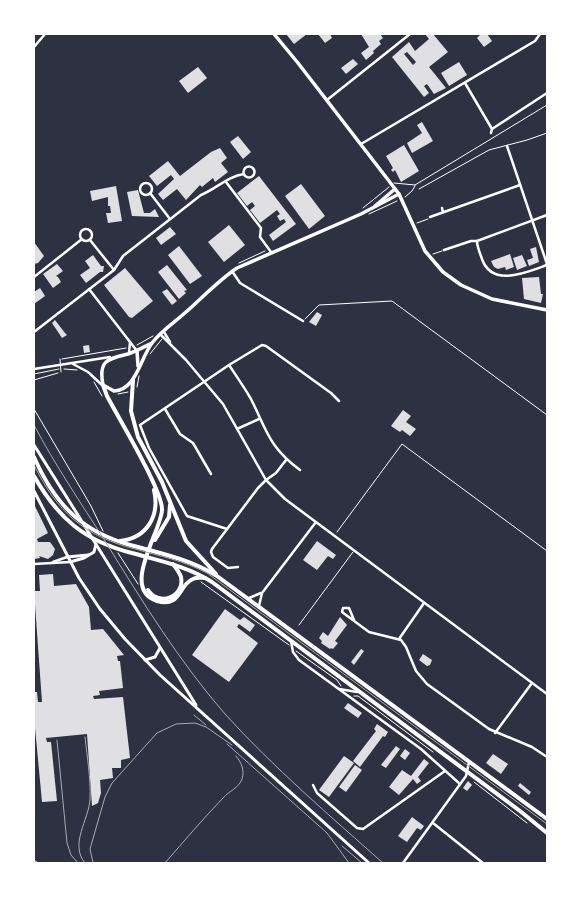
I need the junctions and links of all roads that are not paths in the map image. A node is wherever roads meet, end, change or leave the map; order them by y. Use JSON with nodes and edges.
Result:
{"nodes":[{"id":1,"x":45,"y":34,"type":"edge"},
{"id":2,"x":274,"y":34,"type":"edge"},
{"id":3,"x":410,"y":34,"type":"edge"},
{"id":4,"x":540,"y":34,"type":"edge"},
{"id":5,"x":34,"y":47,"type":"edge"},
{"id":6,"x":465,"y":83,"type":"junction"},
{"id":7,"x":547,"y":94,"type":"edge"},
{"id":8,"x":327,"y":100,"type":"junction"},
{"id":9,"x":492,"y":129,"type":"junction"},
{"id":10,"x":491,"y":133,"type":"dead end"},
{"id":11,"x":547,"y":133,"type":"edge"},
{"id":12,"x":361,"y":144,"type":"junction"},
{"id":13,"x":507,"y":146,"type":"junction"},
{"id":14,"x":244,"y":174,"type":"junction"},
{"id":15,"x":226,"y":182,"type":"junction"},
{"id":16,"x":520,"y":185,"type":"junction"},
{"id":17,"x":420,"y":188,"type":"road end"},
{"id":18,"x":395,"y":189,"type":"junction"},
{"id":19,"x":150,"y":193,"type":"junction"},
{"id":20,"x":399,"y":194,"type":"junction"},
{"id":21,"x":374,"y":207,"type":"junction"},
{"id":22,"x":442,"y":208,"type":"dead end"},
{"id":23,"x":443,"y":212,"type":"junction"},
{"id":24,"x":547,"y":215,"type":"edge"},
{"id":25,"x":430,"y":217,"type":"road end"},
{"id":26,"x":170,"y":219,"type":"junction"},
{"id":27,"x":532,"y":221,"type":"junction"},
{"id":28,"x":82,"y":239,"type":"junction"},
{"id":29,"x":90,"y":240,"type":"junction"},
{"id":30,"x":476,"y":241,"type":"junction"},
{"id":31,"x":444,"y":250,"type":"road end"},
{"id":32,"x":271,"y":252,"type":"junction"},
{"id":33,"x":547,"y":264,"type":"edge"},
{"id":34,"x":114,"y":270,"type":"junction"},
{"id":35,"x":232,"y":272,"type":"junction"},
{"id":36,"x":34,"y":277,"type":"edge"},
{"id":37,"x":89,"y":289,"type":"junction"},
{"id":38,"x":547,"y":310,"type":"edge"},
{"id":39,"x":303,"y":321,"type":"road end"},
{"id":40,"x":34,"y":332,"type":"edge"},
{"id":41,"x":163,"y":335,"type":"junction"},
{"id":42,"x":130,"y":342,"type":"junction"},
{"id":43,"x":170,"y":342,"type":"junction"},
{"id":44,"x":152,"y":343,"type":"junction"},
{"id":45,"x":137,"y":351,"type":"junction"},
{"id":46,"x":129,"y":353,"type":"junction"},
{"id":47,"x":110,"y":357,"type":"junction"},
{"id":48,"x":60,"y":359,"type":"road end"},
{"id":49,"x":79,"y":362,"type":"junction"},
{"id":50,"x":72,"y":363,"type":"junction"},
{"id":51,"x":61,"y":365,"type":"junction"},
{"id":52,"x":138,"y":366,"type":"junction"},
{"id":53,"x":229,"y":366,"type":"junction"},
{"id":54,"x":79,"y":368,"type":"junction"},
{"id":55,"x":34,"y":369,"type":"edge"},
{"id":56,"x":61,"y":372,"type":"road end"},
{"id":57,"x":133,"y":380,"type":"junction"},
{"id":58,"x":205,"y":382,"type":"junction"},
{"id":59,"x":103,"y":385,"type":"junction"},
{"id":60,"x":339,"y":401,"type":"dead end"},
{"id":61,"x":165,"y":409,"type":"junction"},
{"id":62,"x":259,"y":419,"type":"junction"},
{"id":63,"x":237,"y":430,"type":"junction"},
{"id":64,"x":34,"y":445,"type":"edge"},
{"id":65,"x":34,"y":457,"type":"edge"},
{"id":66,"x":286,"y":460,"type":"junction"},
{"id":67,"x":300,"y":470,"type":"dead end"},
{"id":68,"x":211,"y":474,"type":"dead end"},
{"id":69,"x":34,"y":476,"type":"edge"},
{"id":70,"x":266,"y":480,"type":"junction"},
{"id":71,"x":153,"y":484,"type":"junction"},
{"id":72,"x":34,"y":491,"type":"edge"},
{"id":73,"x":170,"y":502,"type":"junction"},
{"id":74,"x":316,"y":522,"type":"junction"},
{"id":75,"x":227,"y":529,"type":"junction"},
{"id":76,"x":117,"y":540,"type":"junction"},
{"id":77,"x":96,"y":544,"type":"junction"},
{"id":78,"x":354,"y":551,"type":"junction"},
{"id":79,"x":94,"y":552,"type":"junction"},
{"id":80,"x":102,"y":554,"type":"junction"},
{"id":81,"x":88,"y":555,"type":"junction"},
{"id":82,"x":68,"y":558,"type":"junction"},
{"id":83,"x":70,"y":562,"type":"junction"},
{"id":84,"x":50,"y":563,"type":"junction"},
{"id":85,"x":34,"y":564,"type":"edge"},
{"id":86,"x":173,"y":564,"type":"junction"},
{"id":87,"x":238,"y":567,"type":"dead end"},
{"id":88,"x":217,"y":576,"type":"junction"},
{"id":89,"x":205,"y":578,"type":"junction"},
{"id":90,"x":262,"y":593,"type":"junction"},
{"id":91,"x":249,"y":598,"type":"junction"},
{"id":92,"x":424,"y":603,"type":"junction"},
{"id":93,"x":259,"y":606,"type":"junction"},
{"id":94,"x":354,"y":620,"type":"junction"},
{"id":95,"x":299,"y":625,"type":"dead end"},
{"id":96,"x":398,"y":639,"type":"junction"},
{"id":97,"x":291,"y":641,"type":"junction"},
{"id":98,"x":160,"y":648,"type":"junction"},
{"id":99,"x":145,"y":660,"type":"junction"},
{"id":100,"x":532,"y":683,"type":"junction"},
{"id":101,"x":338,"y":688,"type":"junction"},
{"id":102,"x":360,"y":692,"type":"junction"},
{"id":103,"x":547,"y":694,"type":"edge"},
{"id":104,"x":190,"y":695,"type":"junction"},
{"id":105,"x":186,"y":698,"type":"junction"},
{"id":106,"x":198,"y":708,"type":"junction"},
{"id":107,"x":495,"y":733,"type":"junction"},
{"id":108,"x":547,"y":757,"type":"edge"},
{"id":109,"x":469,"y":762,"type":"junction"},
{"id":110,"x":445,"y":771,"type":"junction"},
{"id":111,"x":468,"y":772,"type":"junction"},
{"id":112,"x":460,"y":784,"type":"junction"},
{"id":113,"x":313,"y":785,"type":"dead end"},
{"id":114,"x":547,"y":819,"type":"edge"},
{"id":115,"x":433,"y":822,"type":"junction"},
{"id":116,"x":547,"y":833,"type":"edge"},
{"id":117,"x":369,"y":863,"type":"edge"},
{"id":118,"x":403,"y":863,"type":"edge"},
{"id":119,"x":483,"y":863,"type":"edge"}],
"edges":[{"from":1,"to":5,"type":"street"},
{"from":2,"to":8,"type":"main road"},
{"from":3,"to":8,"type":"street"},
{"from":4,"to":6,"type":"street"},
{"from":6,"to":9,"type":"street"},
{"from":6,"to":12,"type":"street"},
{"from":7,"to":9,"type":"street"},
{"from":8,"to":12,"type":"main road"},
{"from":9,"to":10,"type":"street"},
{"from":11,"to":13,"type":"lane"},
{"from":12,"to":18,"type":"main road"},
{"from":13,"to":16,"type":"street"},
{"from":13,"to":17,"type":"lane"},
{"from":14,"to":14,"type":"street"},
{"from":14,"to":15,"type":"street"},
{"from":15,"to":26,"type":"street"},
{"from":15,"to":32,"type":"street"},
{"from":16,"to":23,"type":"street"},
{"from":16,"to":27,"type":"street"},
{"from":18,"to":20,"type":"main road"},
{"from":18,"to":21,"type":"main road"},
{"from":19,"to":19,"type":"street"},
{"from":19,"to":26,"type":"street"},
{"from":20,"to":21,"type":"main road"},
{"from":20,"to":38,"type":"main road"},
{"from":21,"to":32,"type":"main road"},
{"from":22,"to":23,"type":"street"},
{"from":23,"to":25,"type":"street"},
{"from":24,"to":27,"type":"street"},
{"from":26,"to":34,"type":"street"},
{"from":27,"to":30,"type":"street"},
{"from":27,"to":33,"type":"street"},
{"from":28,"to":29,"type":"street"},
{"from":28,"to":29,"type":"street"},
{"from":28,"to":36,"type":"street"},
{"from":29,"to":34,"type":"street"},
{"from":30,"to":31,"type":"street"},
{"from":30,"to":33,"type":"street"},
{"from":32,"to":35,"type":"main road"},
{"from":34,"to":37,"type":"street"},
{"from":35,"to":39,"type":"street"},
{"from":35,"to":41,"type":"main road"},
{"from":37,"to":40,"type":"street"},
{"from":37,"to":42,"type":"street"},
{"from":41,"to":43,"type":"street"},
{"from":41,"to":43,"type":"street"},
{"from":41,"to":44,"type":"main road"},
{"from":42,"to":45,"type":"street"},
{"from":42,"to":46,"type":"street"},
{"from":43,"to":58,"type":"street"},
{"from":44,"to":45,"type":"main road"},
{"from":44,"to":52,"type":"main road"},
{"from":45,"to":46,"type":"main road"},
{"from":45,"to":52,"type":"main road"},
{"from":46,"to":47,"type":"main road"},
{"from":47,"to":49,"type":"street"},
{"from":47,"to":59,"type":"main road"},
{"from":48,"to":51,"type":"lane"},
{"from":49,"to":50,"type":"street"},
{"from":49,"to":54,"type":"street"},
{"from":50,"to":51,"type":"street"},
{"from":50,"to":54,"type":"street"},
{"from":51,"to":55,"type":"street"},
{"from":51,"to":56,"type":"lane"},
{"from":52,"to":57,"type":"main road"},
{"from":53,"to":58,"type":"street"},
{"from":53,"to":60,"type":"street"},
{"from":53,"to":62,"type":"street"},
{"from":54,"to":59,"type":"street"},
{"from":57,"to":59,"type":"main road"},
{"from":57,"to":73,"type":"main road"},
{"from":58,"to":61,"type":"street"},
{"from":58,"to":63,"type":"street"},
{"from":59,"to":71,"type":"main road"},
{"from":61,"to":68,"type":"street"},
{"from":61,"to":75,"type":"street"},
{"from":62,"to":63,"type":"street"},
{"from":62,"to":66,"type":"street"},
{"from":63,"to":70,"type":"street"},
{"from":64,"to":77,"type":"street"},
{"from":65,"to":76,"type":"main road"},
{"from":66,"to":67,"type":"street"},
{"from":66,"to":70,"type":"street"},
{"from":69,"to":86,"type":"main road"},
{"from":70,"to":74,"type":"street"},
{"from":70,"to":75,"type":"street"},
{"from":71,"to":76,"type":"main road"},
{"from":71,"to":89,"type":"main road"},
{"from":72,"to":82,"type":"street"},
{"from":73,"to":86,"type":"main road"},
{"from":73,"to":88,"type":"main road"},
{"from":74,"to":78,"type":"street"},
{"from":74,"to":90,"type":"street"},
{"from":75,"to":87,"type":"street"},
{"from":76,"to":88,"type":"main road"},
{"from":77,"to":79,"type":"street"},
{"from":77,"to":80,"type":"street"},
{"from":78,"to":92,"type":"street"},
{"from":78,"to":95,"type":"lane"},
{"from":79,"to":80,"type":"street"},
{"from":79,"to":81,"type":"street"},
{"from":80,"to":98,"type":"street"},
{"from":81,"to":82,"type":"street"},
{"from":81,"to":83,"type":"street"},
{"from":82,"to":83,"type":"street"},
{"from":82,"to":84,"type":"street"},
{"from":83,"to":84,"type":"street"},
{"from":83,"to":99,"type":"street"},
{"from":84,"to":85,"type":"street"},
{"from":86,"to":89,"type":"main road"},
{"from":88,"to":91,"type":"main road"},
{"from":89,"to":97,"type":"main road"},
{"from":90,"to":91,"type":"street"},
{"from":90,"to":93,"type":"street"},
{"from":91,"to":93,"type":"main road"},
{"from":92,"to":96,"type":"street"},
{"from":92,"to":100,"type":"street"},
{"from":93,"to":109,"type":"main road"},
{"from":94,"to":94,"type":"street"},
{"from":94,"to":96,"type":"street"},
{"from":96,"to":107,"type":"street"},
{"from":97,"to":101,"type":"street"},
{"from":97,"to":102,"type":"main road"},
{"from":98,"to":99,"type":"street"},
{"from":98,"to":104,"type":"street"},
{"from":99,"to":105,"type":"street"},
{"from":100,"to":103,"type":"street"},
{"from":100,"to":107,"type":"street"},
{"from":101,"to":102,"type":"street"},
{"from":101,"to":110,"type":"street"},
{"from":102,"to":111,"type":"main road"},
{"from":104,"to":105,"type":"street"},
{"from":104,"to":106,"type":"street"},
{"from":105,"to":106,"type":"street"},
{"from":106,"to":117,"type":"street"},
{"from":107,"to":108,"type":"street"},
{"from":109,"to":111,"type":"street"},
{"from":109,"to":114,"type":"main road"},
{"from":110,"to":112,"type":"street"},
{"from":110,"to":113,"type":"street"},
{"from":111,"to":112,"type":"street"},
{"from":111,"to":116,"type":"main road"},
{"from":112,"to":115,"type":"street"},
{"from":115,"to":118,"type":"street"},
{"from":115,"to":119,"type":"street"}]}
